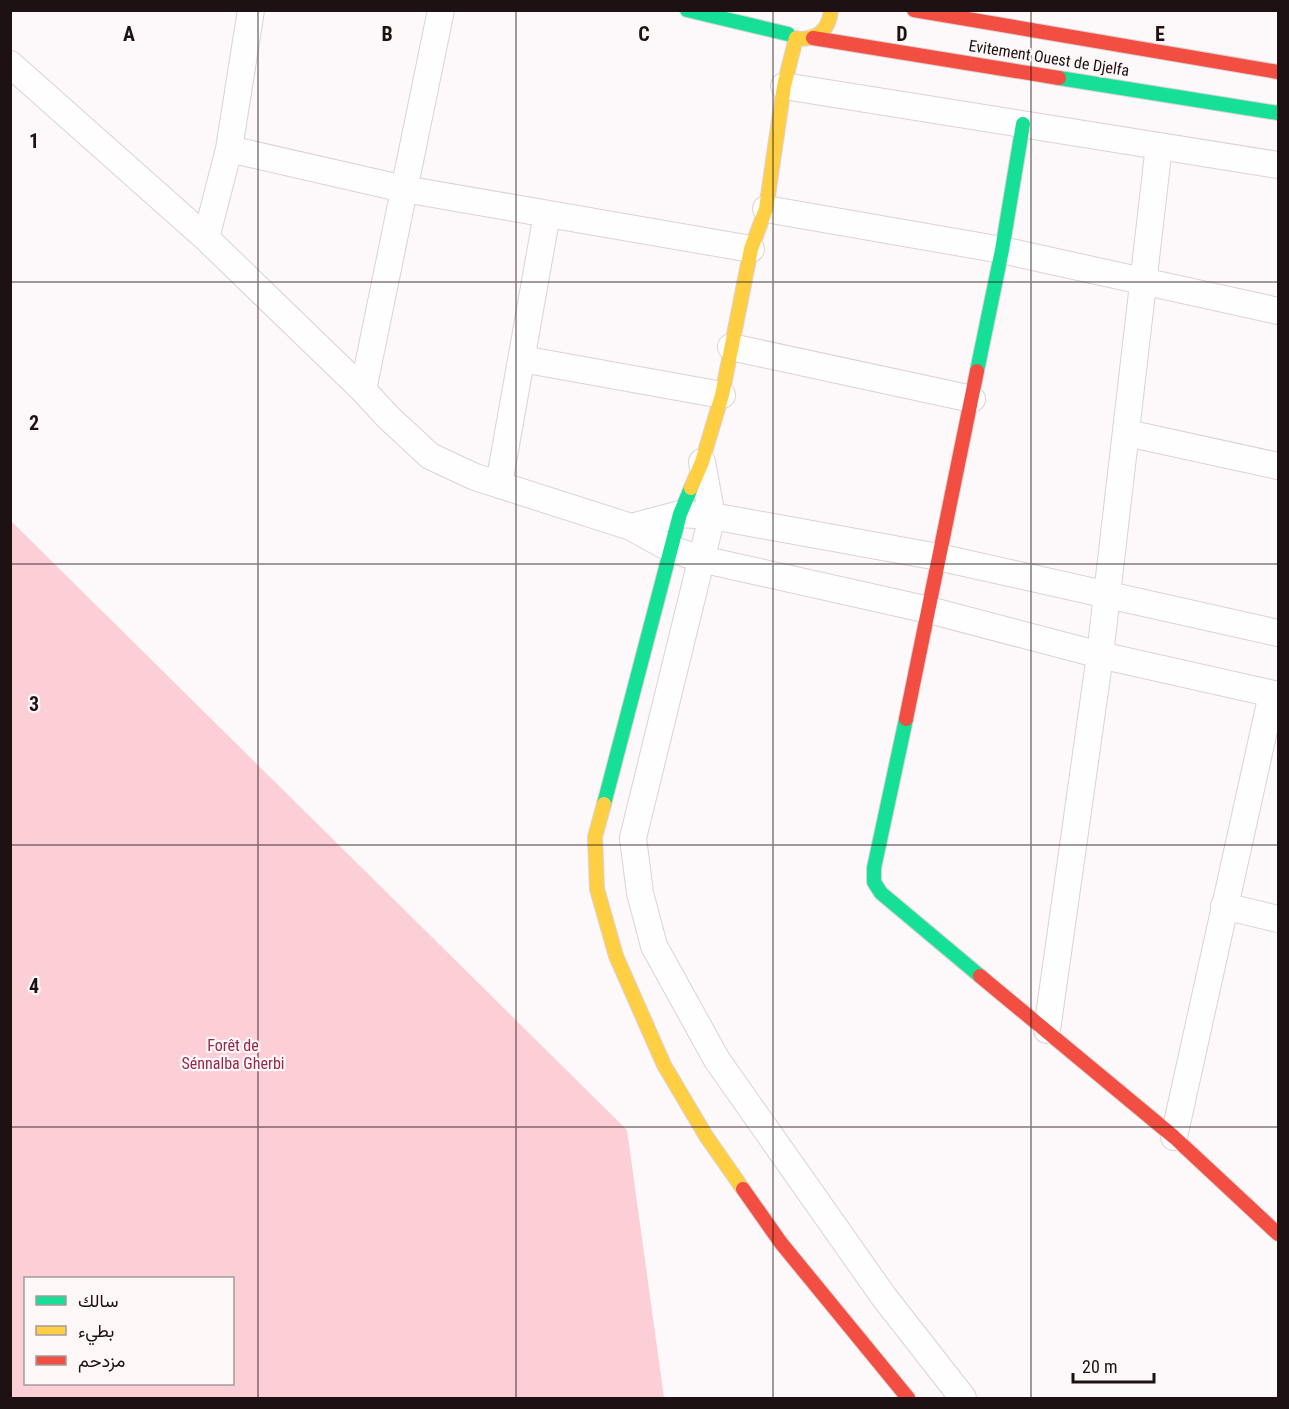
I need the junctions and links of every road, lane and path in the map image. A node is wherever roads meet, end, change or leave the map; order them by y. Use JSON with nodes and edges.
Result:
{"nodes":[{"id":1,"x":251,"y":10,"type":"edge"},
{"id":2,"x":441,"y":10,"type":"edge"},
{"id":3,"x":687,"y":10,"type":"edge"},
{"id":4,"x":914,"y":10,"type":"edge"},
{"id":5,"x":953,"y":10,"type":"edge"},
{"id":6,"x":832,"y":14,"type":"edge"},
{"id":7,"x":778,"y":19,"type":"dead end"},
{"id":8,"x":979,"y":23,"type":"junction"},
{"id":9,"x":792,"y":36,"type":"junction"},
{"id":10,"x":813,"y":38,"type":"junction"},
{"id":11,"x":10,"y":64,"type":"edge"},
{"id":12,"x":1278,"y":72,"type":"edge"},
{"id":13,"x":784,"y":87,"type":"junction"},
{"id":14,"x":1278,"y":113,"type":"edge"},
{"id":15,"x":1023,"y":124,"type":"junction"},
{"id":16,"x":1159,"y":146,"type":"junction"},
{"id":17,"x":229,"y":149,"type":"junction"},
{"id":18,"x":1278,"y":165,"type":"edge"},
{"id":19,"x":404,"y":189,"type":"junction"},
{"id":20,"x":766,"y":209,"type":"junction"},
{"id":21,"x":547,"y":214,"type":"junction"},
{"id":22,"x":206,"y":238,"type":"junction"},
{"id":23,"x":751,"y":249,"type":"junction"},
{"id":24,"x":1002,"y":250,"type":"junction"},
{"id":25,"x":1143,"y":282,"type":"junction"},
{"id":26,"x":1278,"y":311,"type":"edge"},
{"id":27,"x":731,"y":347,"type":"junction"},
{"id":28,"x":522,"y":358,"type":"junction"},
{"id":29,"x":363,"y":390,"type":"junction"},
{"id":30,"x":722,"y":395,"type":"junction"},
{"id":31,"x":972,"y":399,"type":"junction"},
{"id":32,"x":1126,"y":433,"type":"junction"},
{"id":33,"x":702,"y":462,"type":"junction"},
{"id":34,"x":1278,"y":466,"type":"edge"},
{"id":35,"x":499,"y":484,"type":"junction"},
{"id":36,"x":680,"y":514,"type":"junction"},
{"id":37,"x":712,"y":516,"type":"junction"},
{"id":38,"x":631,"y":527,"type":"junction"},
{"id":39,"x":671,"y":549,"type":"junction"},
{"id":40,"x":938,"y":557,"type":"junction"},
{"id":41,"x":701,"y":559,"type":"junction"},
{"id":42,"x":1106,"y":594,"type":"junction"},
{"id":43,"x":930,"y":610,"type":"junction"},
{"id":44,"x":1278,"y":633,"type":"edge"},
{"id":45,"x":1100,"y":655,"type":"junction"},
{"id":46,"x":1275,"y":694,"type":"edge"},
{"id":47,"x":1224,"y":906,"type":"junction"},
{"id":48,"x":1278,"y":919,"type":"edge"},
{"id":49,"x":1047,"y":1030,"type":"junction"},
{"id":50,"x":1174,"y":1137,"type":"junction"},
{"id":51,"x":1278,"y":1234,"type":"edge"},
{"id":52,"x":908,"y":1398,"type":"edge"},
{"id":53,"x":963,"y":1398,"type":"edge"}],
"edges":[{"from":1,"to":17,"type":"street"},
{"from":2,"to":19,"type":"street"},
{"from":3,"to":9,"type":"main road"},
{"from":4,"to":8,"type":"main road","name":"Evitement Ouest de Djelfa"},
{"from":5,"to":8,"type":"main road"},
{"from":6,"to":10,"type":"main road"},
{"from":7,"to":9,"type":"main road"},
{"from":8,"to":12,"type":"main road","name":"Evitement Ouest de Djelfa"},
{"from":9,"to":10,"type":"main road","name":"Evitement Ouest de Djelfa"},
{"from":9,"to":13,"type":"main road"},
{"from":10,"to":14,"type":"main road","name":"Evitement Ouest de Djelfa"},
{"from":11,"to":22,"type":"street"},
{"from":13,"to":15,"type":"street"},
{"from":13,"to":20,"type":"main road"},
{"from":15,"to":16,"type":"street"},
{"from":15,"to":24,"type":"main road"},
{"from":16,"to":18,"type":"street"},
{"from":16,"to":25,"type":"street"},
{"from":17,"to":19,"type":"street"},
{"from":17,"to":22,"type":"street"},
{"from":19,"to":21,"type":"street"},
{"from":19,"to":29,"type":"street"},
{"from":20,"to":23,"type":"main road"},
{"from":20,"to":24,"type":"street"},
{"from":21,"to":23,"type":"street"},
{"from":21,"to":28,"type":"street"},
{"from":22,"to":29,"type":"street"},
{"from":23,"to":27,"type":"main road"},
{"from":24,"to":25,"type":"street"},
{"from":24,"to":31,"type":"main road"},
{"from":25,"to":26,"type":"street"},
{"from":25,"to":32,"type":"street"},
{"from":27,"to":30,"type":"main road"},
{"from":27,"to":31,"type":"street"},
{"from":28,"to":30,"type":"street"},
{"from":28,"to":35,"type":"street"},
{"from":29,"to":35,"type":"street"},
{"from":30,"to":33,"type":"main road"},
{"from":31,"to":40,"type":"main road"},
{"from":32,"to":34,"type":"street"},
{"from":32,"to":42,"type":"street"},
{"from":33,"to":36,"type":"main road"},
{"from":33,"to":37,"type":"street"},
{"from":35,"to":38,"type":"street"},
{"from":36,"to":37,"type":"street"},
{"from":36,"to":38,"type":"street"},
{"from":36,"to":39,"type":"main road"},
{"from":37,"to":40,"type":"street"},
{"from":37,"to":41,"type":"street"},
{"from":38,"to":39,"type":"street"},
{"from":39,"to":41,"type":"street"},
{"from":39,"to":52,"type":"main road"},
{"from":40,"to":42,"type":"street"},
{"from":40,"to":43,"type":"main road"},
{"from":41,"to":43,"type":"street"},
{"from":41,"to":53,"type":"street"},
{"from":42,"to":44,"type":"street"},
{"from":42,"to":45,"type":"street"},
{"from":43,"to":45,"type":"street"},
{"from":43,"to":49,"type":"main road"},
{"from":45,"to":46,"type":"street"},
{"from":45,"to":49,"type":"street"},
{"from":46,"to":47,"type":"street"},
{"from":47,"to":48,"type":"street"},
{"from":47,"to":50,"type":"street"},
{"from":49,"to":50,"type":"main road"},
{"from":50,"to":51,"type":"main road"}]}
